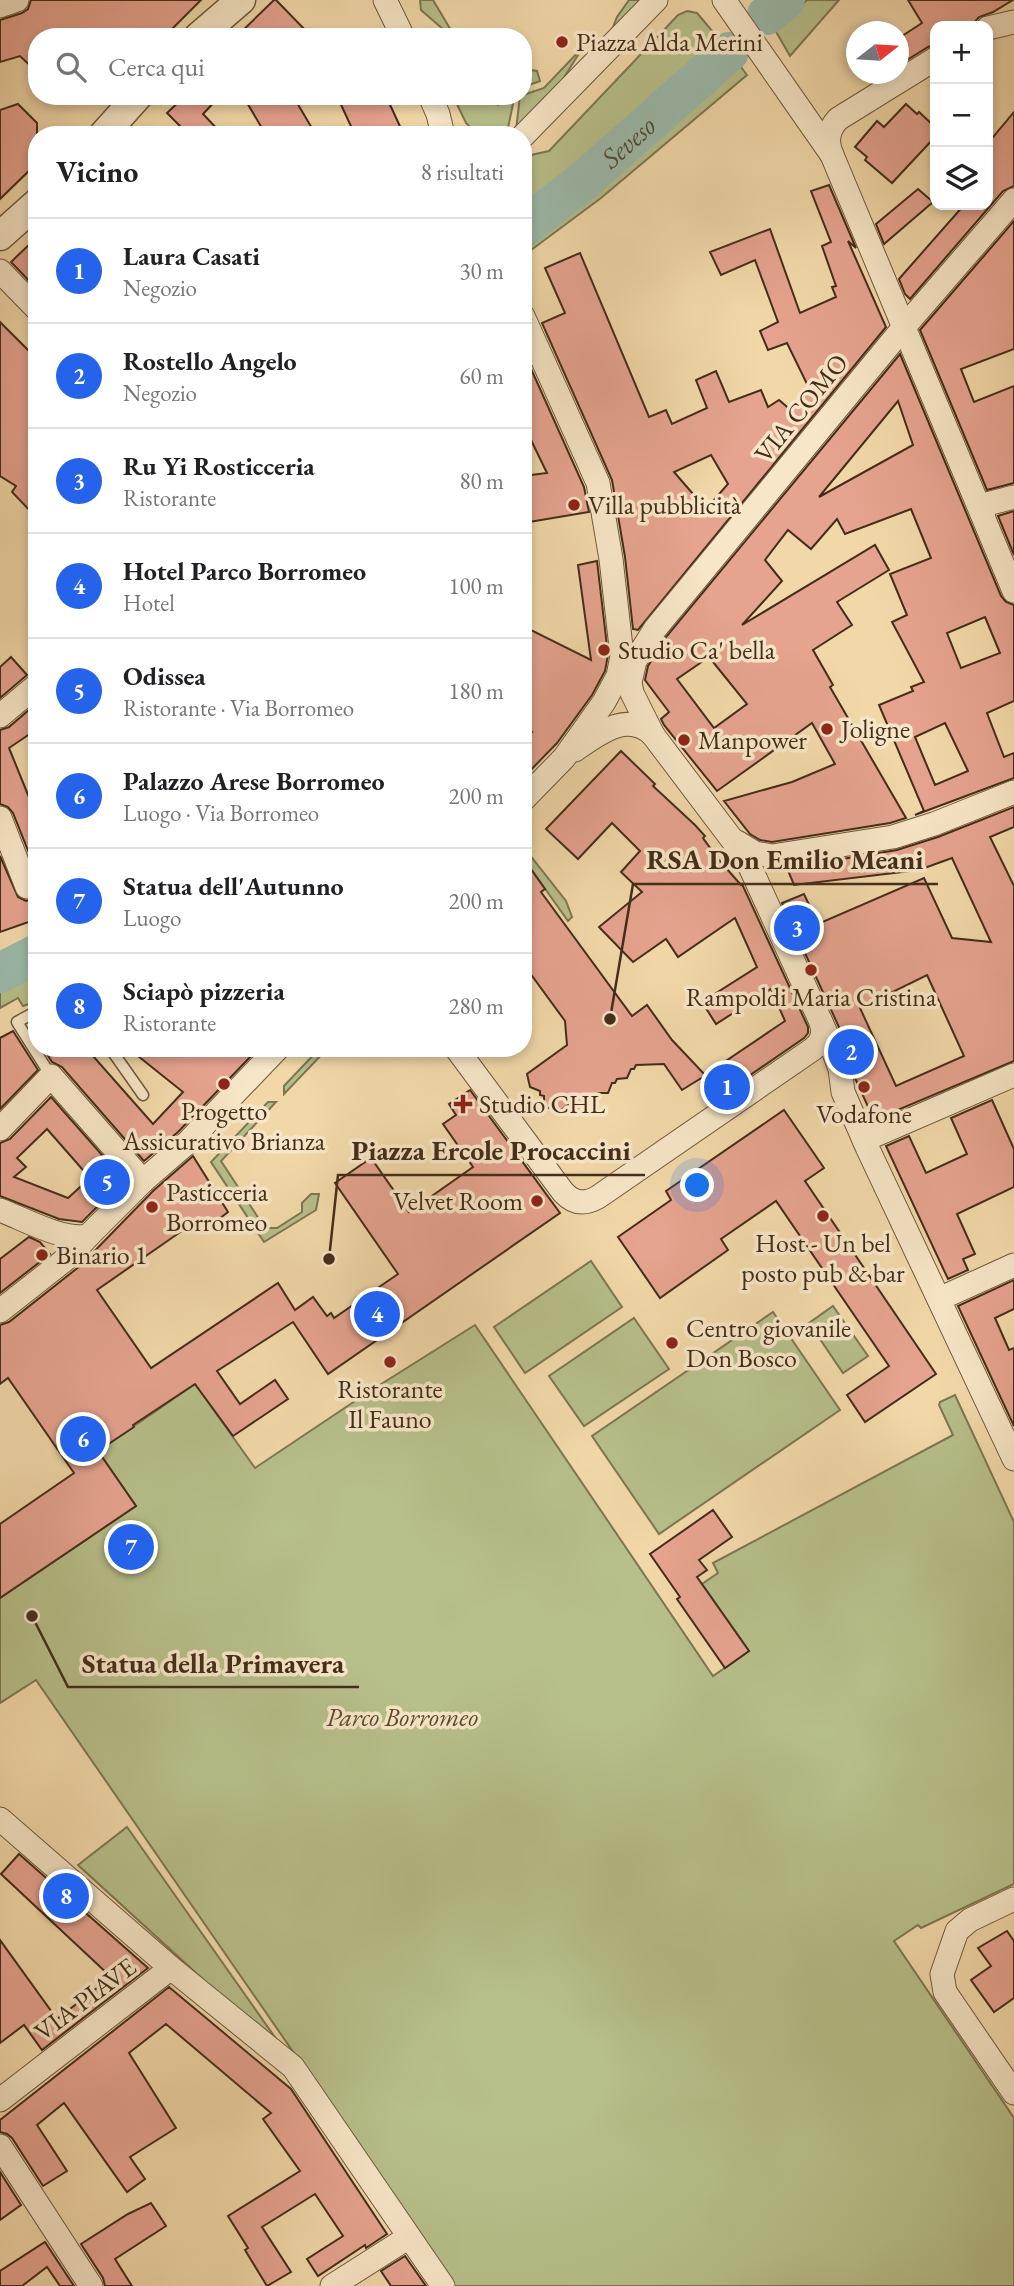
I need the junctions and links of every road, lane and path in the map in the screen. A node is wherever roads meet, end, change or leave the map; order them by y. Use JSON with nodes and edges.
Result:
{"nodes":[{"id":1,"x":16,"y":0,"type":"edge"},
{"id":2,"x":241,"y":0,"type":"edge"},
{"id":3,"x":656,"y":0,"type":"edge"},
{"id":4,"x":724,"y":0,"type":"edge"},
{"id":5,"x":388,"y":4,"type":"edge"},
{"id":6,"x":0,"y":6,"type":"edge"},
{"id":7,"x":1014,"y":22,"type":"edge"},
{"id":8,"x":993,"y":27,"type":"edge"},
{"id":9,"x":208,"y":28,"type":"edge"},
{"id":10,"x":399,"y":28,"type":"edge"},
{"id":11,"x":930,"y":62,"type":"edge"},
{"id":12,"x":797,"y":103,"type":"junction"},
{"id":13,"x":130,"y":105,"type":"edge"},
{"id":14,"x":845,"y":114,"type":"junction"},
{"id":15,"x":111,"y":126,"type":"edge"},
{"id":16,"x":532,"y":127,"type":"edge"},
{"id":17,"x":832,"y":155,"type":"junction"},
{"id":18,"x":1014,"y":200,"type":"edge"},
{"id":19,"x":28,"y":211,"type":"edge"},
{"id":20,"x":0,"y":236,"type":"edge"},
{"id":21,"x":0,"y":271,"type":"edge"},
{"id":22,"x":28,"y":300,"type":"edge"},
{"id":23,"x":904,"y":327,"type":"junction"},
{"id":24,"x":532,"y":336,"type":"edge"},
{"id":25,"x":1014,"y":497,"type":"edge"},
{"id":26,"x":983,"y":513,"type":"junction"},
{"id":27,"x":1014,"y":591,"type":"edge"},
{"id":28,"x":629,"y":652,"type":"junction"},
{"id":29,"x":28,"y":693,"type":"edge"},
{"id":30,"x":0,"y":716,"type":"edge"},
{"id":31,"x":653,"y":735,"type":"junction"},
{"id":32,"x":564,"y":758,"type":"junction"},
{"id":33,"x":532,"y":791,"type":"edge"},
{"id":34,"x":1014,"y":792,"type":"edge"},
{"id":35,"x":0,"y":818,"type":"edge"},
{"id":36,"x":730,"y":835,"type":"junction"},
{"id":37,"x":27,"y":887,"type":"dead end"},
{"id":38,"x":28,"y":1016,"type":"edge"},
{"id":39,"x":821,"y":1021,"type":"junction"},
{"id":40,"x":28,"y":1039,"type":"edge"},
{"id":41,"x":39,"y":1057,"type":"edge"},
{"id":42,"x":116,"y":1057,"type":"edge"},
{"id":43,"x":269,"y":1057,"type":"edge"},
{"id":44,"x":283,"y":1057,"type":"edge"},
{"id":45,"x":463,"y":1057,"type":"edge"},
{"id":46,"x":787,"y":1066,"type":"junction"},
{"id":47,"x":1014,"y":1075,"type":"edge"},
{"id":48,"x":51,"y":1076,"type":"junction"},
{"id":49,"x":843,"y":1092,"type":"junction"},
{"id":50,"x":143,"y":1095,"type":"dead end"},
{"id":51,"x":0,"y":1129,"type":"edge"},
{"id":52,"x":864,"y":1140,"type":"junction"},
{"id":53,"x":188,"y":1142,"type":"junction"},
{"id":54,"x":143,"y":1181,"type":"junction"},
{"id":55,"x":0,"y":1210,"type":"edge"},
{"id":56,"x":55,"y":1232,"type":"junction"},
{"id":57,"x":88,"y":1236,"type":"junction"},
{"id":58,"x":67,"y":1258,"type":"junction"},
{"id":59,"x":1014,"y":1265,"type":"edge"},
{"id":60,"x":939,"y":1298,"type":"junction"},
{"id":61,"x":0,"y":1311,"type":"edge"},
{"id":62,"x":1014,"y":1459,"type":"edge"},
{"id":63,"x":0,"y":1819,"type":"edge"},
{"id":64,"x":1014,"y":1899,"type":"edge"},
{"id":65,"x":171,"y":1968,"type":"junction"},
{"id":66,"x":1014,"y":2093,"type":"edge"},
{"id":67,"x":0,"y":2100,"type":"edge"},
{"id":68,"x":0,"y":2146,"type":"edge"},
{"id":69,"x":410,"y":2236,"type":"junction"},
{"id":70,"x":91,"y":2286,"type":"edge"},
{"id":71,"x":332,"y":2286,"type":"edge"},
{"id":72,"x":443,"y":2286,"type":"edge"}],
"edges":[{"from":1,"to":6,"type":"street"},
{"from":2,"to":9,"type":"street"},
{"from":3,"to":16,"type":"street"},
{"from":4,"to":12,"type":"street"},
{"from":5,"to":10,"type":"street"},
{"from":7,"to":8,"type":"street"},
{"from":11,"to":14,"type":"street"},
{"from":12,"to":14,"type":"street"},
{"from":12,"to":17,"type":"street"},
{"from":13,"to":15,"type":"street"},
{"from":14,"to":17,"type":"street"},
{"from":17,"to":23,"type":"street"},
{"from":18,"to":23,"type":"street","name":"VIA COMO"},
{"from":19,"to":20,"type":"street"},
{"from":21,"to":22,"type":"street"},
{"from":23,"to":26,"type":"street"},
{"from":23,"to":28,"type":"street","name":"VIA COMO"},
{"from":24,"to":28,"type":"street"},
{"from":25,"to":26,"type":"street"},
{"from":26,"to":27,"type":"street"},
{"from":28,"to":31,"type":"street"},
{"from":28,"to":32,"type":"street"},
{"from":29,"to":30,"type":"street"},
{"from":31,"to":32,"type":"street"},
{"from":31,"to":36,"type":"street"},
{"from":32,"to":33,"type":"street"},
{"from":34,"to":36,"type":"street"},
{"from":35,"to":37,"type":"street"},
{"from":36,"to":39,"type":"street"},
{"from":38,"to":40,"type":"lane"},
{"from":39,"to":46,"type":"street"},
{"from":39,"to":49,"type":"street"},
{"from":41,"to":48,"type":"lane"},
{"from":42,"to":50,"type":"lane"},
{"from":43,"to":53,"type":"street"},
{"from":44,"to":53,"type":"street"},
{"from":45,"to":46,"type":"street"},
{"from":46,"to":49,"type":"street"},
{"from":47,"to":52,"type":"street"},
{"from":48,"to":51,"type":"street"},
{"from":48,"to":54,"type":"street"},
{"from":49,"to":52,"type":"street"},
{"from":52,"to":60,"type":"street"},
{"from":53,"to":54,"type":"street"},
{"from":54,"to":57,"type":"street"},
{"from":55,"to":56,"type":"street"},
{"from":56,"to":57,"type":"street"},
{"from":56,"to":58,"type":"street"},
{"from":57,"to":58,"type":"street"},
{"from":58,"to":61,"type":"street"},
{"from":59,"to":60,"type":"street"},
{"from":60,"to":62,"type":"street"},
{"from":63,"to":65,"type":"street"},
{"from":64,"to":66,"type":"street"},
{"from":65,"to":67,"type":"street","name":"VIA PIAVE"},
{"from":65,"to":69,"type":"street"},
{"from":68,"to":70,"type":"street"},
{"from":69,"to":71,"type":"street"},
{"from":69,"to":72,"type":"street"}]}
